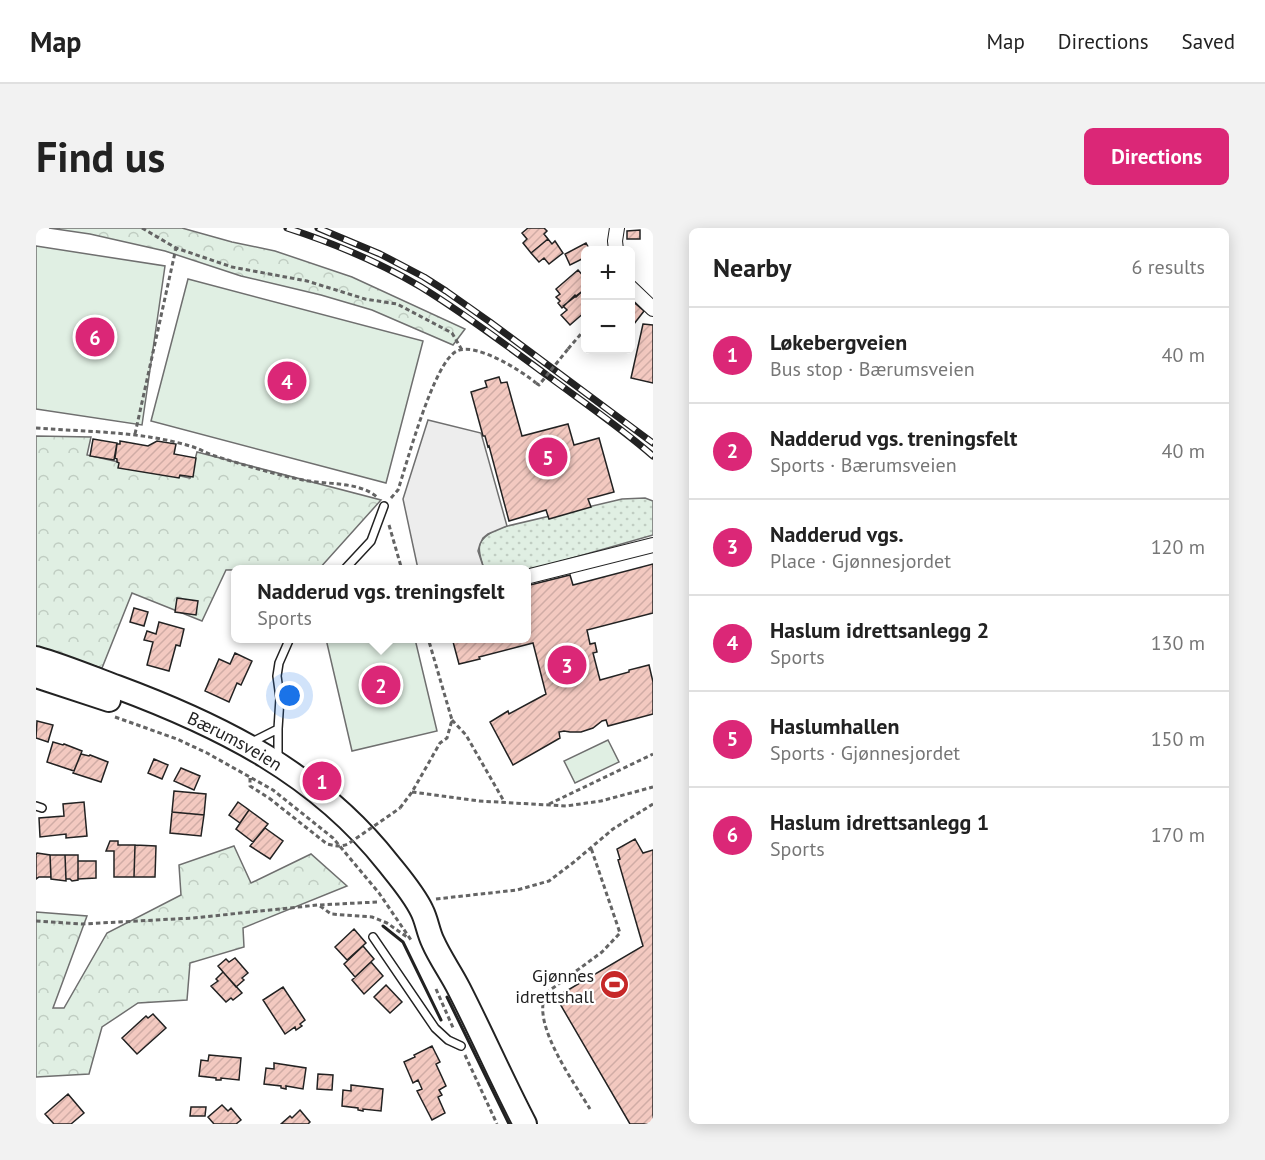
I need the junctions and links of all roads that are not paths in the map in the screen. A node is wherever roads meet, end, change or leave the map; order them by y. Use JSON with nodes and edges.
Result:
{"nodes":[{"id":1,"x":617,"y":228,"type":"edge"},
{"id":2,"x":616,"y":246,"type":"edge"},
{"id":3,"x":635,"y":292,"type":"edge"},
{"id":4,"x":653,"y":309,"type":"edge"},
{"id":5,"x":384,"y":506,"type":"road end"},
{"id":6,"x":653,"y":545,"type":"edge"},
{"id":7,"x":349,"y":565,"type":"edge"},
{"id":8,"x":531,"y":576,"type":"edge"},
{"id":9,"x":288,"y":643,"type":"edge"},
{"id":10,"x":36,"y":658,"type":"edge"},
{"id":11,"x":36,"y":676,"type":"edge"},
{"id":12,"x":278,"y":729,"type":"junction"},
{"id":13,"x":248,"y":745,"type":"junction"},
{"id":14,"x":278,"y":764,"type":"junction"},
{"id":15,"x":374,"y":937,"type":"dead end"},
{"id":16,"x":419,"y":943,"type":"junction"},
{"id":17,"x":461,"y":1046,"type":"road end"},
{"id":18,"x":525,"y":1124,"type":"edge"}],
"edges":[{"from":1,"to":2,"type":"street"},
{"from":3,"to":4,"type":"street"},
{"from":5,"to":7,"type":"lane"},
{"from":6,"to":8,"type":"street"},
{"from":9,"to":12,"type":"lane"},
{"from":10,"to":13,"type":"main road","name":"Bærumsveien"},
{"from":11,"to":16,"type":"main road","name":"Bærumsveien"},
{"from":12,"to":13,"type":"lane"},
{"from":12,"to":14,"type":"lane"},
{"from":13,"to":14,"type":"main road","name":"Bærumsveien"},
{"from":14,"to":16,"type":"main road","name":"Bærumsveien"},
{"from":15,"to":17,"type":"lane"},
{"from":16,"to":18,"type":"main road","name":"Bærumsveien"}]}
